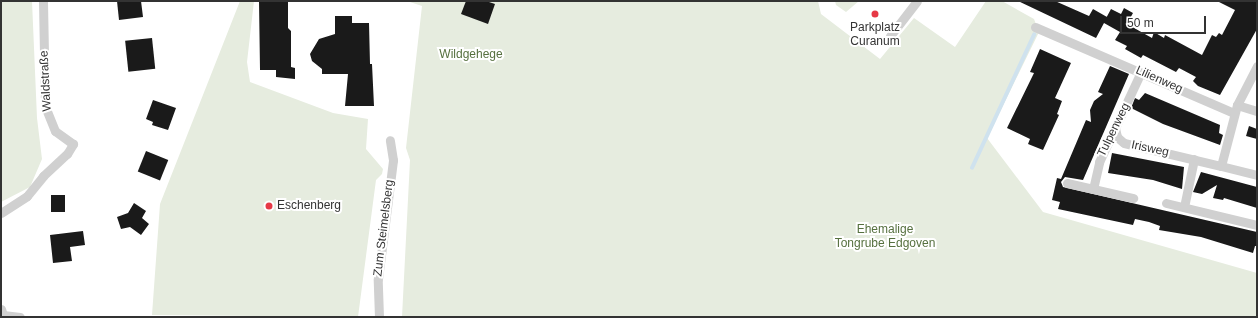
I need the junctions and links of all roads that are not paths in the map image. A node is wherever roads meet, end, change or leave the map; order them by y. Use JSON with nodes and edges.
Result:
{"nodes":[{"id":1,"x":43,"y":1,"type":"edge"},
{"id":2,"x":917,"y":1,"type":"edge"},
{"id":3,"x":1038,"y":28,"type":"dead end"},
{"id":4,"x":890,"y":36,"type":"dead end"},
{"id":5,"x":1257,"y":66,"type":"edge"},
{"id":6,"x":1141,"y":72,"type":"junction"},
{"id":7,"x":1236,"y":109,"type":"junction"},
{"id":8,"x":1257,"y":110,"type":"edge"},
{"id":9,"x":1115,"y":128,"type":"junction"},
{"id":10,"x":390,"y":140,"type":"dead end"},
{"id":11,"x":1194,"y":159,"type":"junction"},
{"id":12,"x":1221,"y":166,"type":"junction"},
{"id":13,"x":1257,"y":175,"type":"edge"},
{"id":14,"x":1067,"y":184,"type":"dead end"},
{"id":15,"x":1093,"y":189,"type":"junction"},
{"id":16,"x":1134,"y":198,"type":"dead end"},
{"id":17,"x":1166,"y":203,"type":"dead end"},
{"id":18,"x":1184,"y":207,"type":"junction"},
{"id":19,"x":1,"y":213,"type":"edge"},
{"id":20,"x":1257,"y":225,"type":"edge"},
{"id":21,"x":1,"y":309,"type":"edge"},
{"id":22,"x":20,"y":317,"type":"edge"},
{"id":23,"x":379,"y":317,"type":"edge"}],
"edges":[{"from":1,"to":19,"type":"street","name":"Waldstraße"},
{"from":2,"to":4,"type":"street"},
{"from":3,"to":6,"type":"street","name":"Lilienweg"},
{"from":5,"to":7,"type":"street"},
{"from":6,"to":7,"type":"street","name":"Lilienweg"},
{"from":6,"to":9,"type":"street","name":"Tulpenweg"},
{"from":7,"to":8,"type":"street","name":"Lilienweg"},
{"from":7,"to":12,"type":"street"},
{"from":9,"to":11,"type":"street","name":"Irisweg"},
{"from":9,"to":15,"type":"street","name":"Tulpenweg"},
{"from":10,"to":23,"type":"street","name":"Zum Steimelsberg"},
{"from":11,"to":12,"type":"street","name":"Irisweg"},
{"from":11,"to":18,"type":"street"},
{"from":12,"to":13,"type":"street","name":"Irisweg"},
{"from":14,"to":15,"type":"street"},
{"from":15,"to":16,"type":"street"},
{"from":17,"to":18,"type":"street"},
{"from":18,"to":20,"type":"street"},
{"from":21,"to":22,"type":"street"}]}
